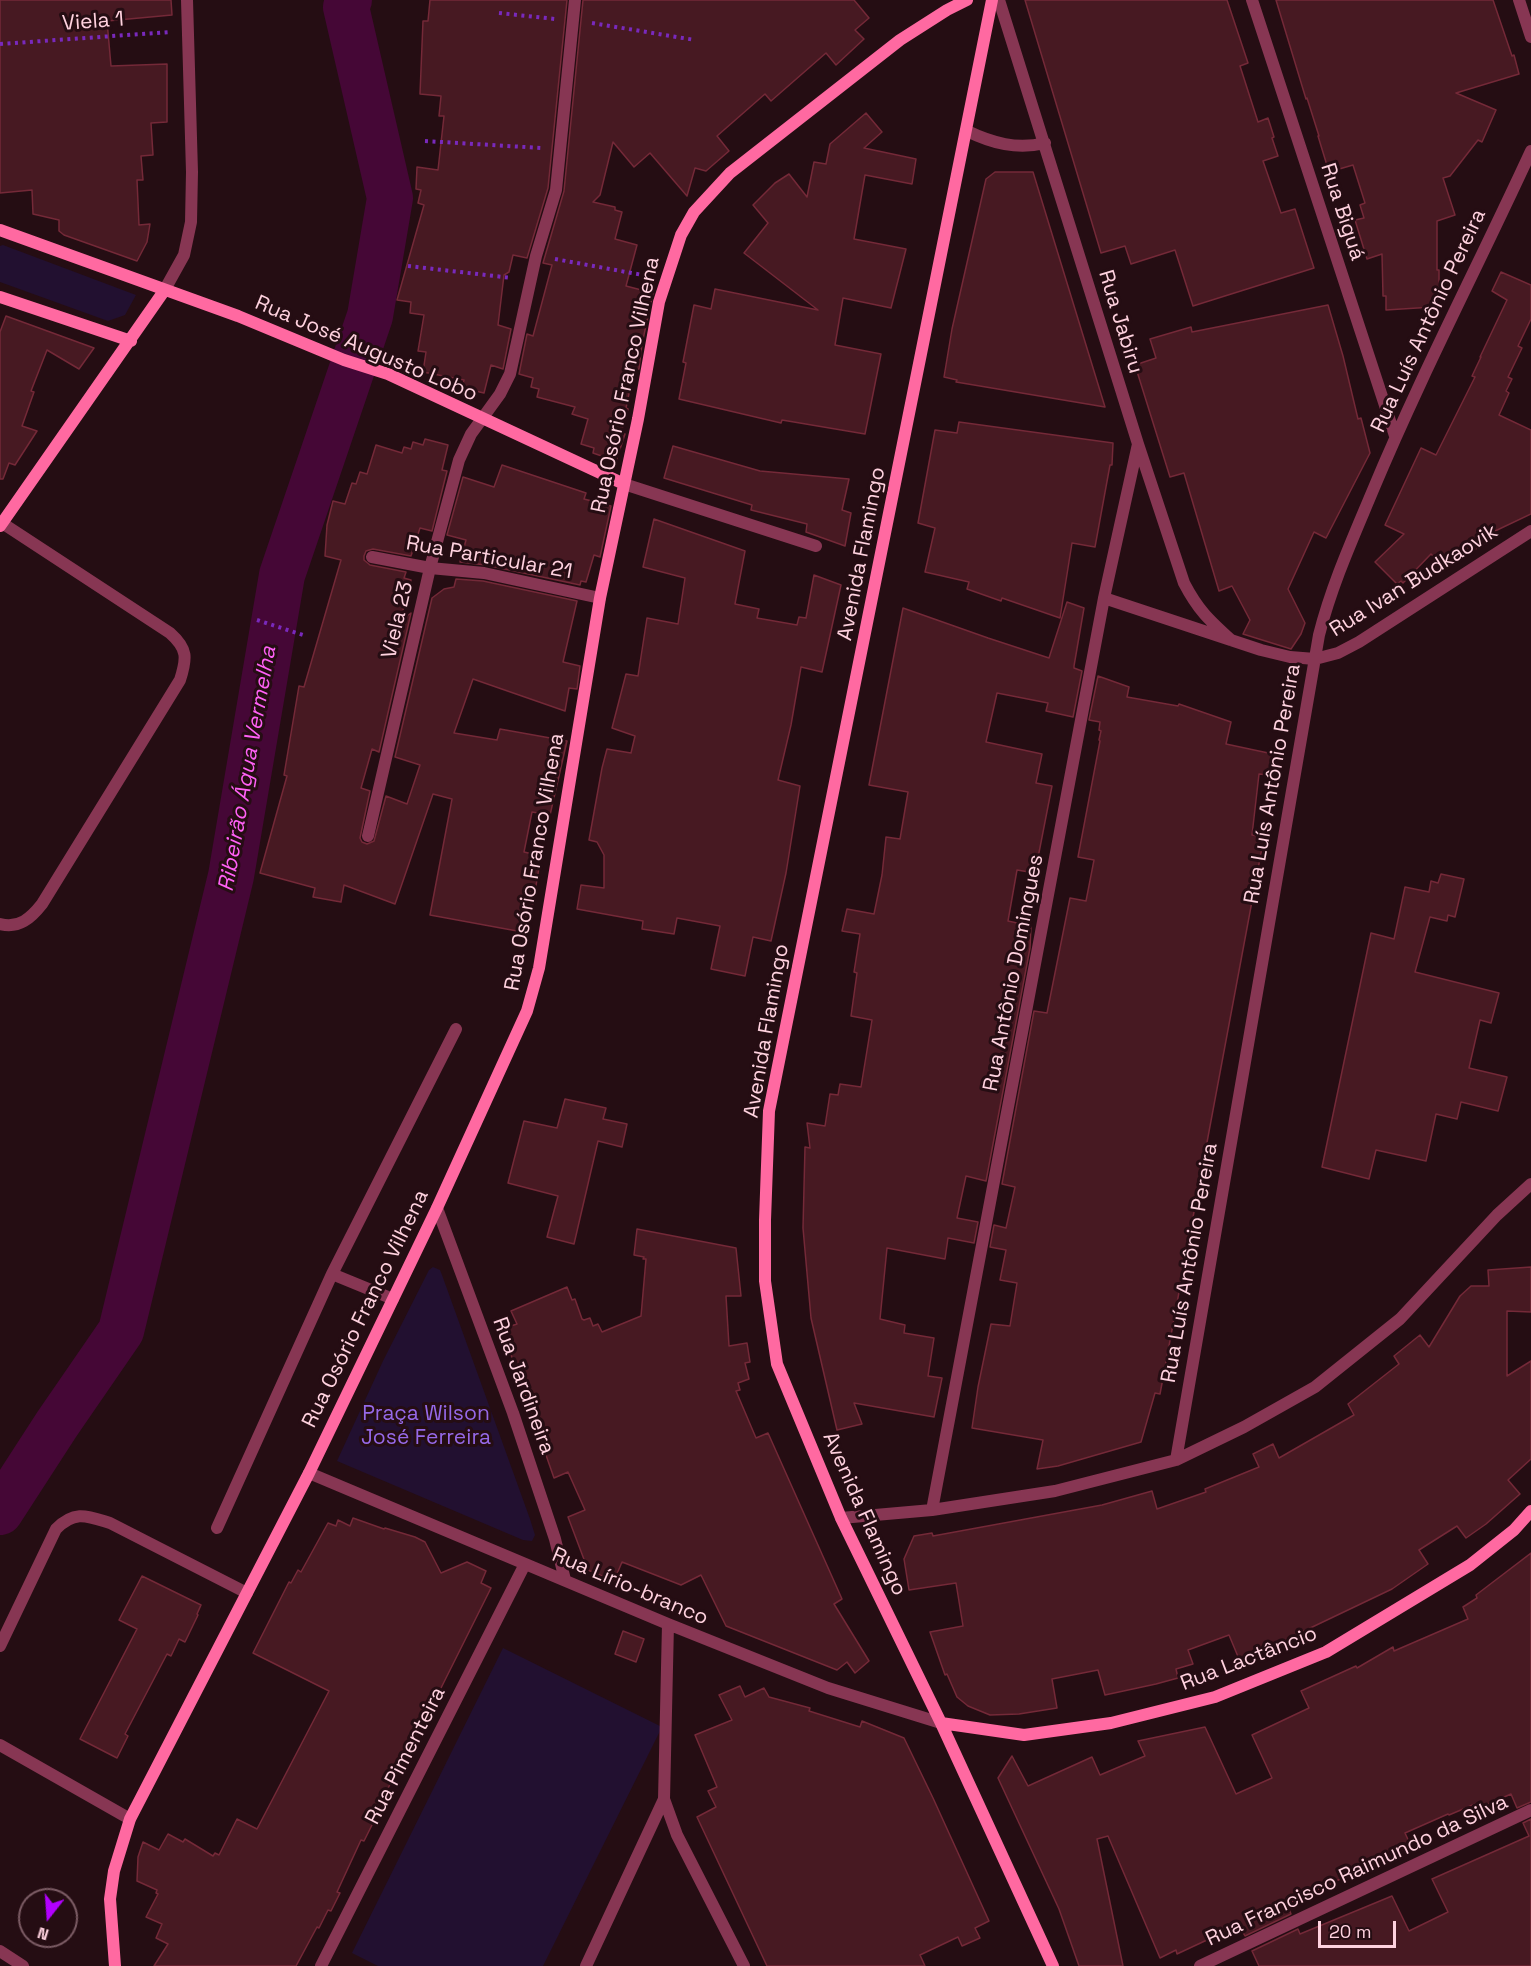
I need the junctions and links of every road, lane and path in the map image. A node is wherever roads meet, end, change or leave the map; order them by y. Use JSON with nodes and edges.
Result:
{"nodes":[{"id":1,"x":187,"y":0,"type":"edge"},
{"id":2,"x":575,"y":0,"type":"edge"},
{"id":3,"x":967,"y":0,"type":"edge"},
{"id":4,"x":992,"y":0,"type":"edge"},
{"id":5,"x":999,"y":0,"type":"edge"},
{"id":6,"x":1252,"y":0,"type":"edge"},
{"id":7,"x":1519,"y":0,"type":"edge"},
{"id":8,"x":499,"y":13,"type":"dead end"},
{"id":9,"x":573,"y":20,"type":"junction"},
{"id":10,"x":189,"y":30,"type":"junction"},
{"id":11,"x":1531,"y":37,"type":"edge"},
{"id":12,"x":695,"y":40,"type":"dead end"},
{"id":13,"x":0,"y":44,"type":"edge"},
{"id":14,"x":967,"y":131,"type":"junction"},
{"id":15,"x":425,"y":141,"type":"dead end"},
{"id":16,"x":1045,"y":143,"type":"junction"},
{"id":17,"x":560,"y":149,"type":"junction"},
{"id":18,"x":1531,"y":152,"type":"edge"},
{"id":19,"x":0,"y":230,"type":"edge"},
{"id":20,"x":536,"y":256,"type":"junction"},
{"id":21,"x":408,"y":266,"type":"dead end"},
{"id":22,"x":666,"y":279,"type":"junction"},
{"id":23,"x":530,"y":280,"type":"junction"},
{"id":24,"x":164,"y":291,"type":"junction"},
{"id":25,"x":0,"y":297,"type":"edge"},
{"id":26,"x":131,"y":341,"type":"junction"},
{"id":27,"x":483,"y":419,"type":"junction"},
{"id":28,"x":1395,"y":436,"type":"junction"},
{"id":29,"x":1138,"y":444,"type":"junction"},
{"id":30,"x":624,"y":484,"type":"junction"},
{"id":31,"x":1,"y":524,"type":"edge"},
{"id":32,"x":1531,"y":531,"type":"edge"},
{"id":33,"x":816,"y":546,"type":"dead end"},
{"id":34,"x":372,"y":557,"type":"dead end"},
{"id":35,"x":430,"y":568,"type":"junction"},
{"id":36,"x":600,"y":598,"type":"junction"},
{"id":37,"x":1104,"y":598,"type":"junction"},
{"id":38,"x":257,"y":620,"type":"dead end"},
{"id":39,"x":303,"y":635,"type":"dead end"},
{"id":40,"x":1231,"y":640,"type":"junction"},
{"id":41,"x":1315,"y":659,"type":"junction"},
{"id":42,"x":368,"y":836,"type":"dead end"},
{"id":43,"x":0,"y":924,"type":"edge"},
{"id":44,"x":456,"y":1029,"type":"dead end"},
{"id":45,"x":1531,"y":1184,"type":"edge"},
{"id":46,"x":437,"y":1208,"type":"junction"},
{"id":47,"x":332,"y":1274,"type":"junction"},
{"id":48,"x":393,"y":1299,"type":"junction"},
{"id":49,"x":1176,"y":1460,"type":"junction"},
{"id":50,"x":309,"y":1473,"type":"junction"},
{"id":51,"x":932,"y":1510,"type":"junction"},
{"id":52,"x":1531,"y":1511,"type":"edge"},
{"id":53,"x":841,"y":1518,"type":"junction"},
{"id":54,"x":217,"y":1528,"type":"dead end"},
{"id":55,"x":525,"y":1564,"type":"junction"},
{"id":56,"x":565,"y":1580,"type":"junction"},
{"id":57,"x":247,"y":1593,"type":"junction"},
{"id":58,"x":668,"y":1624,"type":"junction"},
{"id":59,"x":0,"y":1647,"type":"edge"},
{"id":60,"x":941,"y":1724,"type":"junction"},
{"id":61,"x":0,"y":1745,"type":"edge"},
{"id":62,"x":664,"y":1799,"type":"junction"},
{"id":63,"x":1531,"y":1810,"type":"edge"},
{"id":64,"x":130,"y":1819,"type":"junction"},
{"id":65,"x":0,"y":1951,"type":"edge"},
{"id":66,"x":23,"y":1966,"type":"edge"},
{"id":67,"x":115,"y":1966,"type":"edge"},
{"id":68,"x":321,"y":1966,"type":"edge"},
{"id":69,"x":586,"y":1966,"type":"edge"},
{"id":70,"x":744,"y":1966,"type":"edge"},
{"id":71,"x":1053,"y":1966,"type":"edge"},
{"id":72,"x":1200,"y":1966,"type":"edge"}],
"edges":[{"from":1,"to":10,"type":"street"},
{"from":2,"to":9,"type":"street","name":"Viela 23"},
{"from":3,"to":22,"type":"street","name":"Rua Osório Franco Vilhena"},
{"from":4,"to":14,"type":"street","name":"Avenida Flamingo"},
{"from":5,"to":16,"type":"street","name":"Rua Jabiru"},
{"from":6,"to":28,"type":"street","name":"Rua Biguá"},
{"from":7,"to":11,"type":"street"},
{"from":8,"to":9,"type":"path"},
{"from":9,"to":12,"type":"path"},
{"from":9,"to":17,"type":"street","name":"Viela 23"},
{"from":10,"to":13,"type":"path","name":"Viela 1"},
{"from":10,"to":24,"type":"street"},
{"from":14,"to":16,"type":"street"},
{"from":14,"to":53,"type":"street","name":"Avenida Flamingo"},
{"from":15,"to":17,"type":"path"},
{"from":16,"to":29,"type":"street","name":"Rua Jabiru"},
{"from":17,"to":20,"type":"street","name":"Viela 23"},
{"from":18,"to":28,"type":"street","name":"Rua Luís Antônio Pereira"},
{"from":19,"to":24,"type":"street","name":"Rua José Augusto Lobo"},
{"from":20,"to":22,"type":"path"},
{"from":20,"to":23,"type":"street","name":"Viela 23"},
{"from":21,"to":23,"type":"path"},
{"from":22,"to":30,"type":"street","name":"Rua Osório Franco Vilhena"},
{"from":23,"to":27,"type":"street","name":"Viela 23"},
{"from":24,"to":26,"type":"street"},
{"from":24,"to":27,"type":"street","name":"Rua José Augusto Lobo"},
{"from":25,"to":26,"type":"street"},
{"from":26,"to":31,"type":"street"},
{"from":27,"to":30,"type":"street","name":"Rua José Augusto Lobo"},
{"from":27,"to":35,"type":"street","name":"Viela 23"},
{"from":28,"to":41,"type":"street","name":"Rua Luís Antônio Pereira"},
{"from":29,"to":37,"type":"street","name":"Rua Antônio Domingues"},
{"from":29,"to":40,"type":"street","name":"Rua Jabiru"},
{"from":30,"to":33,"type":"street","name":"Rua José Augusto Lobo"},
{"from":30,"to":36,"type":"street","name":"Rua Osório Franco Vilhena"},
{"from":31,"to":43,"type":"street"},
{"from":32,"to":41,"type":"street","name":"Rua Ivan Budkaovik"},
{"from":34,"to":35,"type":"street","name":"Rua Particular 21"},
{"from":35,"to":36,"type":"street","name":"Rua Particular 21"},
{"from":35,"to":42,"type":"street","name":"Viela 23"},
{"from":36,"to":46,"type":"street","name":"Rua Osório Franco Vilhena"},
{"from":37,"to":40,"type":"street","name":"Rua Jabiru"},
{"from":37,"to":51,"type":"street","name":"Rua Antônio Domingues"},
{"from":38,"to":39,"type":"path"},
{"from":40,"to":41,"type":"street","name":"Rua Jabiru"},
{"from":41,"to":49,"type":"street","name":"Rua Luís Antônio Pereira"},
{"from":44,"to":47,"type":"street"},
{"from":45,"to":49,"type":"street"},
{"from":46,"to":48,"type":"street","name":"Rua Osório Franco Vilhena"},
{"from":46,"to":56,"type":"street","name":"Rua Jardineira"},
{"from":47,"to":48,"type":"street"},
{"from":47,"to":54,"type":"street"},
{"from":48,"to":50,"type":"street","name":"Rua Osório Franco Vilhena"},
{"from":49,"to":51,"type":"street"},
{"from":50,"to":55,"type":"street","name":"Rua Lírio-branco"},
{"from":50,"to":57,"type":"street","name":"Rua Osório Franco Vilhena"},
{"from":51,"to":53,"type":"street"},
{"from":52,"to":60,"type":"street","name":"Rua Lactâncio"},
{"from":53,"to":60,"type":"street","name":"Avenida Flamingo"},
{"from":55,"to":56,"type":"street","name":"Rua Lírio-branco"},
{"from":55,"to":68,"type":"street","name":"Rua Pimenteira"},
{"from":56,"to":58,"type":"street","name":"Rua Lírio-branco"},
{"from":57,"to":59,"type":"street"},
{"from":57,"to":64,"type":"street","name":"Rua Osório Franco Vilhena"},
{"from":58,"to":60,"type":"street","name":"Rua Lírio-branco"},
{"from":58,"to":62,"type":"street"},
{"from":60,"to":71,"type":"street","name":"Avenida Flamingo"},
{"from":61,"to":64,"type":"street"},
{"from":62,"to":69,"type":"street"},
{"from":62,"to":70,"type":"street"},
{"from":63,"to":72,"type":"street","name":"Rua Francisco Raimundo da Silva"},
{"from":64,"to":67,"type":"street","name":"Rua Osório Franco Vilhena"},
{"from":65,"to":66,"type":"street"}]}
